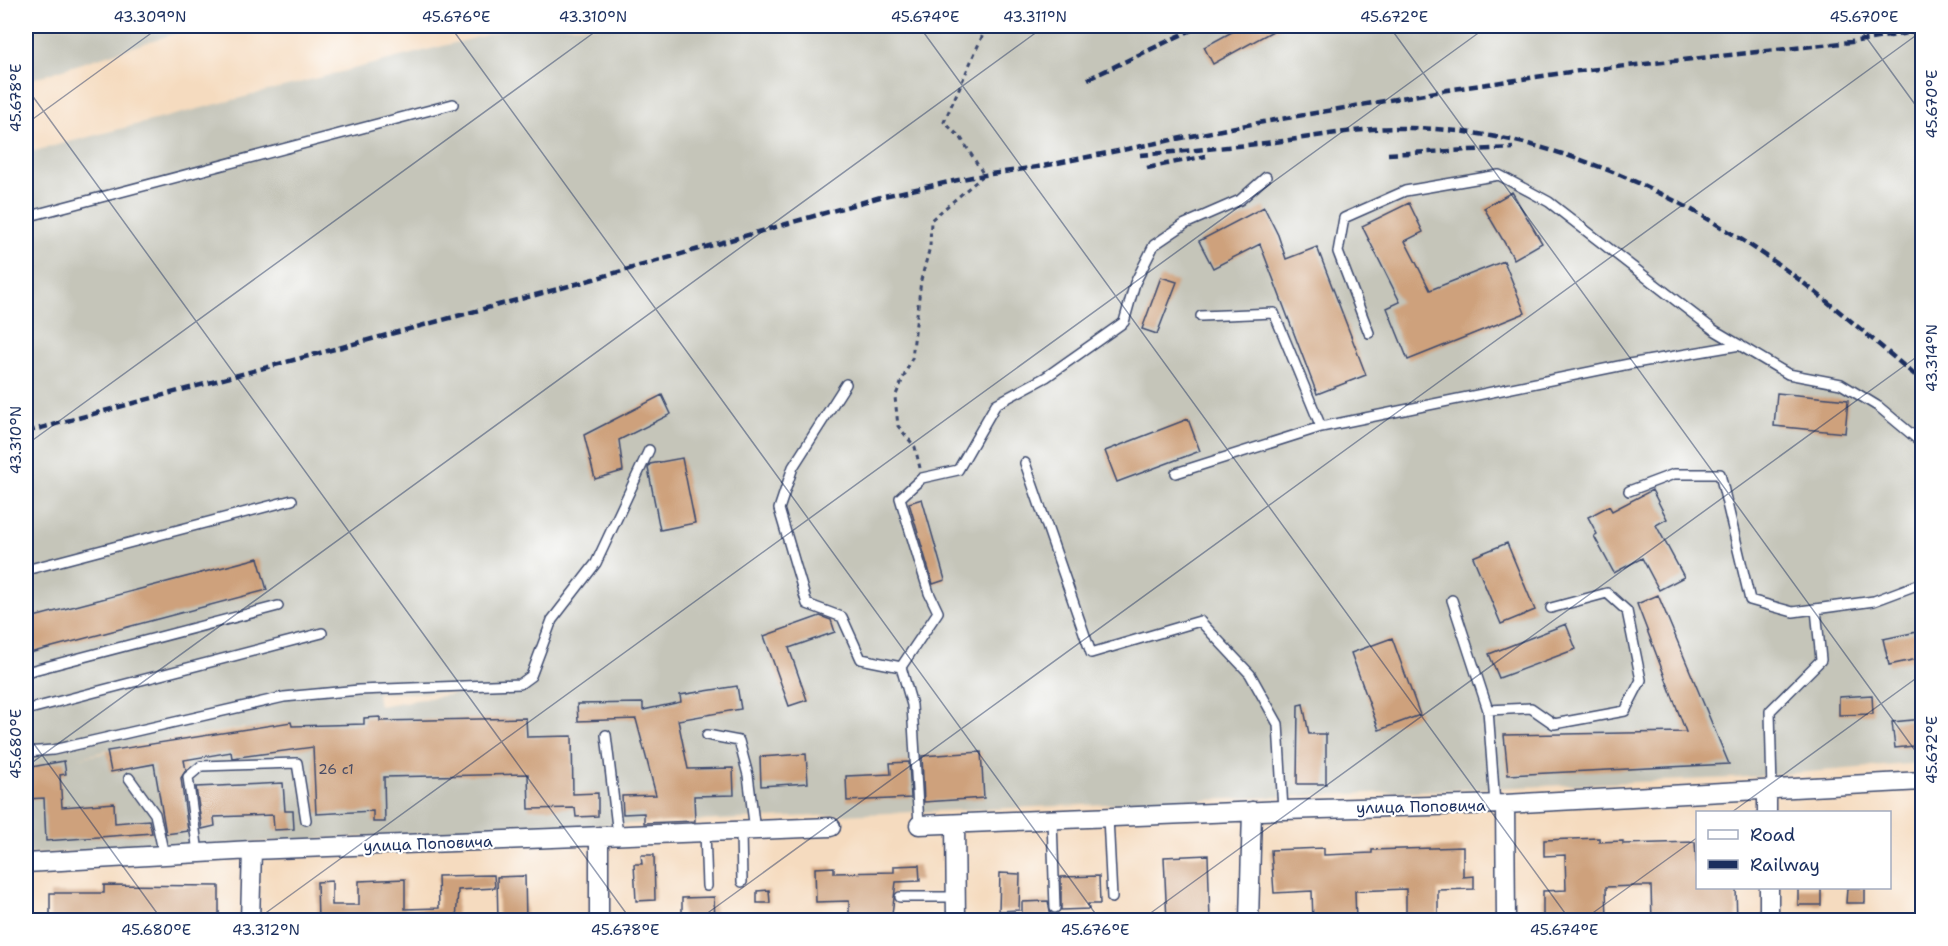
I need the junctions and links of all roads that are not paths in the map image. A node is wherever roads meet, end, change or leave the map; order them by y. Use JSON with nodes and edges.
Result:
{"nodes":[{"id":1,"x":453,"y":104,"type":"dead end"},
{"id":2,"x":1266,"y":177,"type":"dead end"},
{"id":3,"x":26,"y":217,"type":"edge"},
{"id":4,"x":1201,"y":316,"type":"dead end"},
{"id":5,"x":1369,"y":333,"type":"dead end"},
{"id":6,"x":1740,"y":345,"type":"junction"},
{"id":7,"x":846,"y":384,"type":"dead end"},
{"id":8,"x":1321,"y":427,"type":"junction"},
{"id":9,"x":1923,"y":443,"type":"edge"},
{"id":10,"x":649,"y":450,"type":"dead end"},
{"id":11,"x":1024,"y":463,"type":"dead end"},
{"id":12,"x":1176,"y":473,"type":"dead end"},
{"id":13,"x":1629,"y":491,"type":"dead end"},
{"id":14,"x":292,"y":500,"type":"dead end"},
{"id":15,"x":26,"y":570,"type":"edge"},
{"id":16,"x":1923,"y":583,"type":"edge"},
{"id":17,"x":1452,"y":600,"type":"dead end"},
{"id":18,"x":278,"y":606,"type":"dead end"},
{"id":19,"x":1551,"y":608,"type":"dead end"},
{"id":20,"x":1816,"y":609,"type":"junction"},
{"id":21,"x":322,"y":633,"type":"dead end"},
{"id":22,"x":901,"y":667,"type":"junction"},
{"id":23,"x":26,"y":672,"type":"edge"},
{"id":24,"x":26,"y":710,"type":"edge"},
{"id":25,"x":1488,"y":710,"type":"junction"},
{"id":26,"x":606,"y":735,"type":"dead end"},
{"id":27,"x":707,"y":735,"type":"dead end"},
{"id":28,"x":26,"y":752,"type":"edge"},
{"id":29,"x":129,"y":778,"type":"dead end"},
{"id":30,"x":1923,"y":781,"type":"edge"},
{"id":31,"x":1769,"y":791,"type":"junction"},
{"id":32,"x":1500,"y":804,"type":"junction"},
{"id":33,"x":1283,"y":810,"type":"junction"},
{"id":34,"x":1252,"y":811,"type":"junction"},
{"id":35,"x":1767,"y":811,"type":"edge"},
{"id":36,"x":1108,"y":817,"type":"junction"},
{"id":37,"x":306,"y":820,"type":"dead end"},
{"id":38,"x":1052,"y":820,"type":"junction"},
{"id":39,"x":955,"y":824,"type":"junction"},
{"id":40,"x":919,"y":825,"type":"joint"},
{"id":41,"x":831,"y":827,"type":"dead end"},
{"id":42,"x":748,"y":831,"type":"junction"},
{"id":43,"x":705,"y":832,"type":"junction"},
{"id":44,"x":618,"y":835,"type":"junction"},
{"id":45,"x":599,"y":836,"type":"junction"},
{"id":46,"x":252,"y":850,"type":"junction"},
{"id":47,"x":198,"y":853,"type":"junction"},
{"id":48,"x":164,"y":855,"type":"junction"},
{"id":49,"x":26,"y":863,"type":"edge"},
{"id":50,"x":742,"y":882,"type":"dead end"},
{"id":51,"x":707,"y":886,"type":"dead end"},
{"id":52,"x":1769,"y":889,"type":"edge"},
{"id":53,"x":900,"y":897,"type":"dead end"},
{"id":54,"x":955,"y":897,"type":"junction"},
{"id":55,"x":1112,"y":898,"type":"dead end"},
{"id":56,"x":1055,"y":908,"type":"dead end"},
{"id":57,"x":250,"y":921,"type":"edge"},
{"id":58,"x":599,"y":921,"type":"edge"},
{"id":59,"x":956,"y":921,"type":"edge"},
{"id":60,"x":1249,"y":921,"type":"edge"},
{"id":61,"x":1506,"y":921,"type":"edge"},
{"id":62,"x":1769,"y":921,"type":"edge"}],
"edges":[{"from":1,"to":3,"type":"lane"},
{"from":2,"to":22,"type":"lane"},
{"from":4,"to":8,"type":"lane"},
{"from":5,"to":6,"type":"lane"},
{"from":6,"to":8,"type":"lane"},
{"from":6,"to":9,"type":"lane"},
{"from":7,"to":22,"type":"lane"},
{"from":8,"to":12,"type":"lane"},
{"from":10,"to":28,"type":"lane"},
{"from":11,"to":33,"type":"lane"},
{"from":13,"to":20,"type":"lane"},
{"from":14,"to":15,"type":"lane"},
{"from":16,"to":20,"type":"lane"},
{"from":17,"to":25,"type":"lane"},
{"from":18,"to":23,"type":"lane"},
{"from":19,"to":25,"type":"lane"},
{"from":20,"to":31,"type":"lane"},
{"from":21,"to":24,"type":"lane"},
{"from":22,"to":40,"type":"lane"},
{"from":25,"to":32,"type":"lane"},
{"from":26,"to":44,"type":"lane"},
{"from":27,"to":42,"type":"lane"},
{"from":29,"to":48,"type":"lane"},
{"from":30,"to":31,"type":"street","name":"улица Поповича"},
{"from":31,"to":32,"type":"street","name":"улица Поповича"},
{"from":31,"to":35,"type":"street"},
{"from":32,"to":33,"type":"street","name":"улица Поповича"},
{"from":32,"to":61,"type":"street"},
{"from":33,"to":34,"type":"street","name":"улица Поповича"},
{"from":34,"to":36,"type":"street","name":"улица Поповича"},
{"from":34,"to":60,"type":"street"},
{"from":36,"to":38,"type":"street","name":"улица Поповича"},
{"from":36,"to":55,"type":"lane"},
{"from":37,"to":47,"type":"lane"},
{"from":38,"to":39,"type":"street","name":"улица Поповича"},
{"from":38,"to":56,"type":"lane"},
{"from":39,"to":40,"type":"street","name":"улица Поповича"},
{"from":39,"to":54,"type":"street"},
{"from":41,"to":42,"type":"street","name":"улица Поповича"},
{"from":42,"to":43,"type":"street","name":"улица Поповича"},
{"from":42,"to":50,"type":"lane"},
{"from":43,"to":44,"type":"street","name":"улица Поповича"},
{"from":43,"to":51,"type":"lane"},
{"from":44,"to":45,"type":"street","name":"улица Поповича"},
{"from":45,"to":46,"type":"street","name":"улица Поповича"},
{"from":45,"to":58,"type":"street"},
{"from":46,"to":47,"type":"street","name":"улица Поповича"},
{"from":46,"to":57,"type":"street"},
{"from":47,"to":48,"type":"street","name":"улица Поповича"},
{"from":48,"to":49,"type":"street","name":"улица Поповича"},
{"from":52,"to":62,"type":"street"},
{"from":53,"to":54,"type":"lane"},
{"from":54,"to":59,"type":"street"}]}
